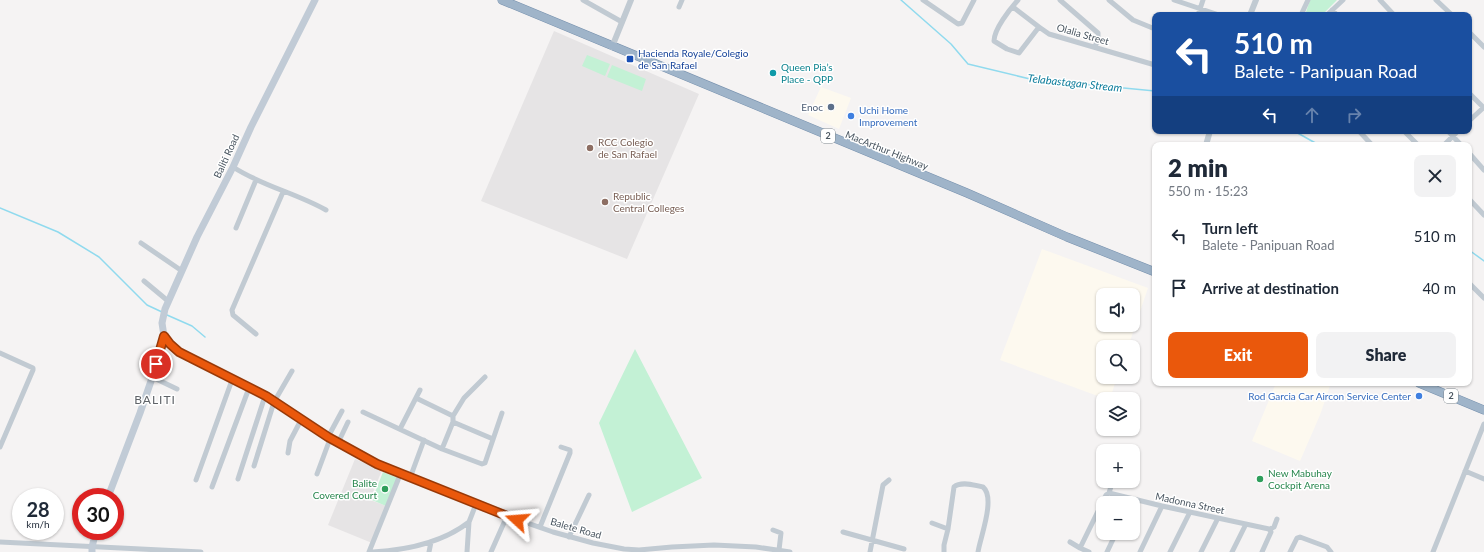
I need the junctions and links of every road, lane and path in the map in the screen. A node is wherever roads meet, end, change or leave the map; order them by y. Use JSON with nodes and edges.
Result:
{"nodes":[{"id":1,"x":315,"y":0,"type":"edge"},
{"id":2,"x":502,"y":0,"type":"edge"},
{"id":3,"x":583,"y":0,"type":"edge"},
{"id":4,"x":631,"y":0,"type":"edge"},
{"id":5,"x":682,"y":0,"type":"edge"},
{"id":6,"x":923,"y":0,"type":"edge"},
{"id":7,"x":974,"y":0,"type":"edge"},
{"id":8,"x":1018,"y":0,"type":"edge"},
{"id":9,"x":1060,"y":0,"type":"edge"},
{"id":10,"x":1109,"y":0,"type":"edge"},
{"id":11,"x":1174,"y":0,"type":"edge"},
{"id":12,"x":1203,"y":0,"type":"edge"},
{"id":13,"x":1256,"y":0,"type":"edge"},
{"id":14,"x":1308,"y":0,"type":"edge"},
{"id":15,"x":1343,"y":0,"type":"edge"},
{"id":16,"x":1380,"y":0,"type":"edge"},
{"id":17,"x":1436,"y":0,"type":"edge"},
{"id":18,"x":679,"y":7,"type":"dead end"},
{"id":19,"x":1013,"y":7,"type":"junction"},
{"id":20,"x":1200,"y":8,"type":"junction"},
{"id":21,"x":1332,"y":10,"type":"edge"},
{"id":22,"x":1199,"y":12,"type":"edge"},
{"id":23,"x":1211,"y":12,"type":"edge"},
{"id":24,"x":1251,"y":12,"type":"edge"},
{"id":25,"x":1302,"y":12,"type":"edge"},
{"id":26,"x":1391,"y":12,"type":"edge"},
{"id":27,"x":1449,"y":12,"type":"edge"},
{"id":28,"x":622,"y":22,"type":"junction"},
{"id":29,"x":1039,"y":27,"type":"junction"},
{"id":30,"x":1152,"y":28,"type":"edge"},
{"id":31,"x":1472,"y":35,"type":"edge"},
{"id":32,"x":612,"y":47,"type":"junction"},
{"id":33,"x":1095,"y":47,"type":"junction"},
{"id":34,"x":1484,"y":47,"type":"edge"},
{"id":35,"x":1152,"y":64,"type":"edge"},
{"id":36,"x":1472,"y":96,"type":"edge"},
{"id":37,"x":1484,"y":108,"type":"edge"},
{"id":38,"x":1472,"y":118,"type":"edge"},
{"id":39,"x":1362,"y":134,"type":"edge"},
{"id":40,"x":1407,"y":134,"type":"edge"},
{"id":41,"x":1453,"y":136,"type":"joint"},
{"id":42,"x":1369,"y":142,"type":"edge"},
{"id":43,"x":1415,"y":142,"type":"edge"},
{"id":44,"x":1447,"y":142,"type":"edge"},
{"id":45,"x":1458,"y":142,"type":"edge"},
{"id":46,"x":1472,"y":156,"type":"edge"},
{"id":47,"x":233,"y":167,"type":"junction"},
{"id":48,"x":1484,"y":170,"type":"edge"},
{"id":49,"x":256,"y":180,"type":"junction"},
{"id":50,"x":283,"y":192,"type":"junction"},
{"id":51,"x":1472,"y":202,"type":"edge"},
{"id":52,"x":326,"y":210,"type":"dead end"},
{"id":53,"x":1484,"y":216,"type":"edge"},
{"id":54,"x":236,"y":228,"type":"dead end"},
{"id":55,"x":141,"y":243,"type":"dead end"},
{"id":56,"x":182,"y":271,"type":"junction"},
{"id":57,"x":1152,"y":271,"type":"edge"},
{"id":58,"x":144,"y":281,"type":"dead end"},
{"id":59,"x":1472,"y":286,"type":"edge"},
{"id":60,"x":1484,"y":298,"type":"edge"},
{"id":61,"x":168,"y":301,"type":"junction"},
{"id":62,"x":256,"y":334,"type":"dead end"},
{"id":63,"x":164,"y":336,"type":"junction"},
{"id":64,"x":0,"y":353,"type":"edge"},
{"id":65,"x":292,"y":371,"type":"dead end"},
{"id":66,"x":152,"y":377,"type":"junction"},
{"id":67,"x":485,"y":377,"type":"dead end"},
{"id":68,"x":232,"y":380,"type":"junction"},
{"id":69,"x":1425,"y":386,"type":"edge"},
{"id":70,"x":249,"y":388,"type":"junction"},
{"id":71,"x":177,"y":389,"type":"dead end"},
{"id":72,"x":420,"y":390,"type":"dead end"},
{"id":73,"x":266,"y":396,"type":"junction"},
{"id":74,"x":416,"y":398,"type":"junction"},
{"id":75,"x":274,"y":402,"type":"junction"},
{"id":76,"x":1484,"y":410,"type":"edge"},
{"id":77,"x":342,"y":411,"type":"dead end"},
{"id":78,"x":363,"y":412,"type":"dead end"},
{"id":79,"x":502,"y":414,"type":"dead end"},
{"id":80,"x":453,"y":416,"type":"junction"},
{"id":81,"x":301,"y":420,"type":"junction"},
{"id":82,"x":348,"y":422,"type":"dead end"},
{"id":83,"x":453,"y":422,"type":"junction"},
{"id":84,"x":1484,"y":424,"type":"edge"},
{"id":85,"x":400,"y":429,"type":"junction"},
{"id":86,"x":329,"y":438,"type":"junction"},
{"id":87,"x":493,"y":438,"type":"junction"},
{"id":88,"x":424,"y":440,"type":"junction"},
{"id":89,"x":338,"y":443,"type":"junction"},
{"id":90,"x":0,"y":447,"type":"edge"},
{"id":91,"x":561,"y":447,"type":"dead end"},
{"id":92,"x":442,"y":449,"type":"junction"},
{"id":93,"x":288,"y":454,"type":"dead end"},
{"id":94,"x":254,"y":466,"type":"dead end"},
{"id":95,"x":1465,"y":471,"type":"junction"},
{"id":96,"x":318,"y":474,"type":"dead end"},
{"id":97,"x":400,"y":475,"type":"junction"},
{"id":98,"x":410,"y":478,"type":"junction"},
{"id":99,"x":238,"y":479,"type":"dead end"},
{"id":100,"x":1484,"y":479,"type":"edge"},
{"id":101,"x":196,"y":480,"type":"dead end"},
{"id":102,"x":889,"y":480,"type":"dead end"},
{"id":103,"x":212,"y":487,"type":"dead end"},
{"id":104,"x":111,"y":488,"type":"edge"},
{"id":105,"x":1110,"y":488,"type":"edge"},
{"id":106,"x":1109,"y":493,"type":"junction"},
{"id":107,"x":589,"y":496,"type":"dead end"},
{"id":108,"x":1118,"y":496,"type":"edge"},
{"id":109,"x":1140,"y":502,"type":"edge"},
{"id":110,"x":476,"y":504,"type":"junction"},
{"id":111,"x":1162,"y":506,"type":"junction"},
{"id":112,"x":1190,"y":512,"type":"junction"},
{"id":113,"x":507,"y":516,"type":"junction"},
{"id":114,"x":1218,"y":518,"type":"junction"},
{"id":115,"x":1277,"y":520,"type":"dead end"},
{"id":116,"x":469,"y":522,"type":"junction"},
{"id":117,"x":932,"y":523,"type":"dead end"},
{"id":118,"x":1246,"y":524,"type":"junction"},
{"id":119,"x":540,"y":527,"type":"junction"},
{"id":120,"x":948,"y":529,"type":"junction"},
{"id":121,"x":1269,"y":529,"type":"junction"},
{"id":122,"x":773,"y":530,"type":"dead end"},
{"id":123,"x":843,"y":532,"type":"dead end"},
{"id":124,"x":570,"y":537,"type":"junction"},
{"id":125,"x":1113,"y":540,"type":"edge"},
{"id":126,"x":872,"y":541,"type":"junction"},
{"id":127,"x":0,"y":542,"type":"edge"},
{"id":128,"x":431,"y":542,"type":"junction"},
{"id":129,"x":1070,"y":542,"type":"dead end"},
{"id":130,"x":1080,"y":548,"type":"junction"},
{"id":131,"x":92,"y":549,"type":"edge"},
{"id":132,"x":672,"y":549,"type":"edge"},
{"id":133,"x":904,"y":549,"type":"dead end"},
{"id":134,"x":779,"y":550,"type":"junction"},
{"id":135,"x":639,"y":551,"type":"edge"},
{"id":136,"x":201,"y":552,"type":"edge"},
{"id":137,"x":369,"y":552,"type":"edge"},
{"id":138,"x":373,"y":552,"type":"edge"},
{"id":139,"x":429,"y":552,"type":"edge"},
{"id":140,"x":467,"y":552,"type":"edge"},
{"id":141,"x":491,"y":552,"type":"edge"},
{"id":142,"x":790,"y":552,"type":"edge"},
{"id":143,"x":870,"y":552,"type":"edge"},
{"id":144,"x":944,"y":552,"type":"edge"},
{"id":145,"x":978,"y":552,"type":"edge"},
{"id":146,"x":1089,"y":552,"type":"edge"},
{"id":147,"x":1107,"y":552,"type":"edge"},
{"id":148,"x":1140,"y":552,"type":"edge"},
{"id":149,"x":1170,"y":552,"type":"edge"},
{"id":150,"x":1201,"y":552,"type":"edge"},
{"id":151,"x":1232,"y":552,"type":"edge"},
{"id":152,"x":1262,"y":552,"type":"edge"},
{"id":153,"x":1290,"y":552,"type":"edge"},
{"id":154,"x":1331,"y":552,"type":"edge"},
{"id":155,"x":1433,"y":552,"type":"edge"}],
"edges":[{"from":1,"to":47,"type":"main road","name":"Baliti Road"},
{"from":2,"to":32,"type":"highway","name":"MacArthur Highway","number":"2"},
{"from":3,"to":28,"type":"street"},
{"from":4,"to":28,"type":"street"},
{"from":5,"to":18,"type":"street"},
{"from":6,"to":7,"type":"street"},
{"from":8,"to":19,"type":"street"},
{"from":9,"to":33,"type":"street"},
{"from":10,"to":30,"type":"street"},
{"from":11,"to":20,"type":"street"},
{"from":12,"to":20,"type":"street"},
{"from":13,"to":24,"type":"street"},
{"from":14,"to":25,"type":"street"},
{"from":15,"to":21,"type":"street"},
{"from":16,"to":26,"type":"street"},
{"from":17,"to":27,"type":"street"},
{"from":19,"to":29,"type":"street","name":"Olalia Street"},
{"from":19,"to":29,"type":"street"},
{"from":20,"to":22,"type":"street"},
{"from":20,"to":23,"type":"street"},
{"from":28,"to":32,"type":"street"},
{"from":29,"to":33,"type":"street","name":"Olalia Street"},
{"from":31,"to":34,"type":"street"},
{"from":32,"to":57,"type":"highway","name":"MacArthur Highway","number":"2"},
{"from":33,"to":35,"type":"street","name":"Olalia Street"},
{"from":36,"to":37,"type":"street"},
{"from":37,"to":38,"type":"street"},
{"from":39,"to":42,"type":"street"},
{"from":40,"to":43,"type":"street"},
{"from":41,"to":44,"type":"street"},
{"from":41,"to":45,"type":"street"},
{"from":46,"to":48,"type":"street"},
{"from":47,"to":49,"type":"street"},
{"from":47,"to":56,"type":"main road","name":"Baliti Road"},
{"from":49,"to":50,"type":"street"},
{"from":49,"to":54,"type":"street"},
{"from":50,"to":52,"type":"street"},
{"from":50,"to":62,"type":"street"},
{"from":51,"to":53,"type":"street"},
{"from":55,"to":56,"type":"street"},
{"from":56,"to":61,"type":"main road","name":"Baliti Road"},
{"from":58,"to":61,"type":"street"},
{"from":59,"to":60,"type":"street"},
{"from":61,"to":63,"type":"main road","name":"Baliti Road"},
{"from":63,"to":66,"type":"main road"},
{"from":63,"to":68,"type":"street","name":"Balete Road"},
{"from":64,"to":90,"type":"street"},
{"from":65,"to":75,"type":"street"},
{"from":66,"to":71,"type":"street"},
{"from":66,"to":104,"type":"main road"},
{"from":67,"to":80,"type":"street"},
{"from":68,"to":70,"type":"street","name":"Balete Road"},
{"from":68,"to":101,"type":"street"},
{"from":69,"to":76,"type":"highway","number":"2"},
{"from":70,"to":73,"type":"street","name":"Balete Road"},
{"from":70,"to":103,"type":"street"},
{"from":72,"to":74,"type":"street"},
{"from":73,"to":75,"type":"street","name":"Balete Road"},
{"from":73,"to":99,"type":"street"},
{"from":74,"to":80,"type":"street"},
{"from":74,"to":85,"type":"street"},
{"from":75,"to":81,"type":"street","name":"Balete Road"},
{"from":75,"to":94,"type":"street"},
{"from":77,"to":86,"type":"street"},
{"from":78,"to":85,"type":"street"},
{"from":79,"to":87,"type":"street"},
{"from":80,"to":83,"type":"street"},
{"from":81,"to":86,"type":"street","name":"Balete Road"},
{"from":81,"to":93,"type":"street"},
{"from":82,"to":89,"type":"street"},
{"from":83,"to":87,"type":"street"},
{"from":83,"to":92,"type":"street"},
{"from":84,"to":95,"type":"street"},
{"from":85,"to":88,"type":"street"},
{"from":86,"to":89,"type":"street","name":"Balete Road"},
{"from":86,"to":96,"type":"street"},
{"from":87,"to":92,"type":"street"},
{"from":88,"to":92,"type":"street"},
{"from":88,"to":98,"type":"street"},
{"from":89,"to":97,"type":"street","name":"Balete Road"},
{"from":91,"to":119,"type":"street"},
{"from":95,"to":100,"type":"street"},
{"from":95,"to":155,"type":"street"},
{"from":97,"to":98,"type":"street","name":"Balete Road"},
{"from":97,"to":137,"type":"street"},
{"from":98,"to":110,"type":"street","name":"Balete Road"},
{"from":102,"to":126,"type":"street"},
{"from":105,"to":106,"type":"street"},
{"from":106,"to":108,"type":"street","name":"Madonna Street"},
{"from":106,"to":130,"type":"street"},
{"from":107,"to":124,"type":"street"},
{"from":109,"to":111,"type":"street","name":"Madonna Street"},
{"from":110,"to":113,"type":"street","name":"Balete Road"},
{"from":110,"to":116,"type":"street"},
{"from":111,"to":112,"type":"street","name":"Madonna Street"},
{"from":111,"to":148,"type":"street"},
{"from":112,"to":114,"type":"street","name":"Madonna Street"},
{"from":112,"to":149,"type":"street"},
{"from":113,"to":119,"type":"street","name":"Balete Road"},
{"from":113,"to":141,"type":"street"},
{"from":114,"to":118,"type":"street","name":"Madonna Street"},
{"from":114,"to":150,"type":"street"},
{"from":115,"to":121,"type":"street"},
{"from":116,"to":128,"type":"street"},
{"from":116,"to":140,"type":"street"},
{"from":117,"to":120,"type":"street"},
{"from":118,"to":121,"type":"street","name":"Madonna Street"},
{"from":118,"to":151,"type":"street"},
{"from":119,"to":124,"type":"street","name":"Balete Road"},
{"from":120,"to":144,"type":"street"},
{"from":120,"to":145,"type":"street"},
{"from":121,"to":152,"type":"street"},
{"from":122,"to":134,"type":"street"},
{"from":123,"to":126,"type":"street"},
{"from":124,"to":135,"type":"street","name":"Balete Road"},
{"from":125,"to":147,"type":"street"},
{"from":126,"to":133,"type":"street"},
{"from":126,"to":143,"type":"street"},
{"from":127,"to":131,"type":"street"},
{"from":128,"to":138,"type":"street"},
{"from":128,"to":139,"type":"street"},
{"from":129,"to":130,"type":"street"},
{"from":130,"to":146,"type":"street"},
{"from":131,"to":136,"type":"street"},
{"from":132,"to":134,"type":"street","name":"Balete Road"},
{"from":132,"to":135,"type":"street","name":"Balete Road"},
{"from":134,"to":142,"type":"street","name":"Balete Road"},
{"from":153,"to":154,"type":"street"}]}
